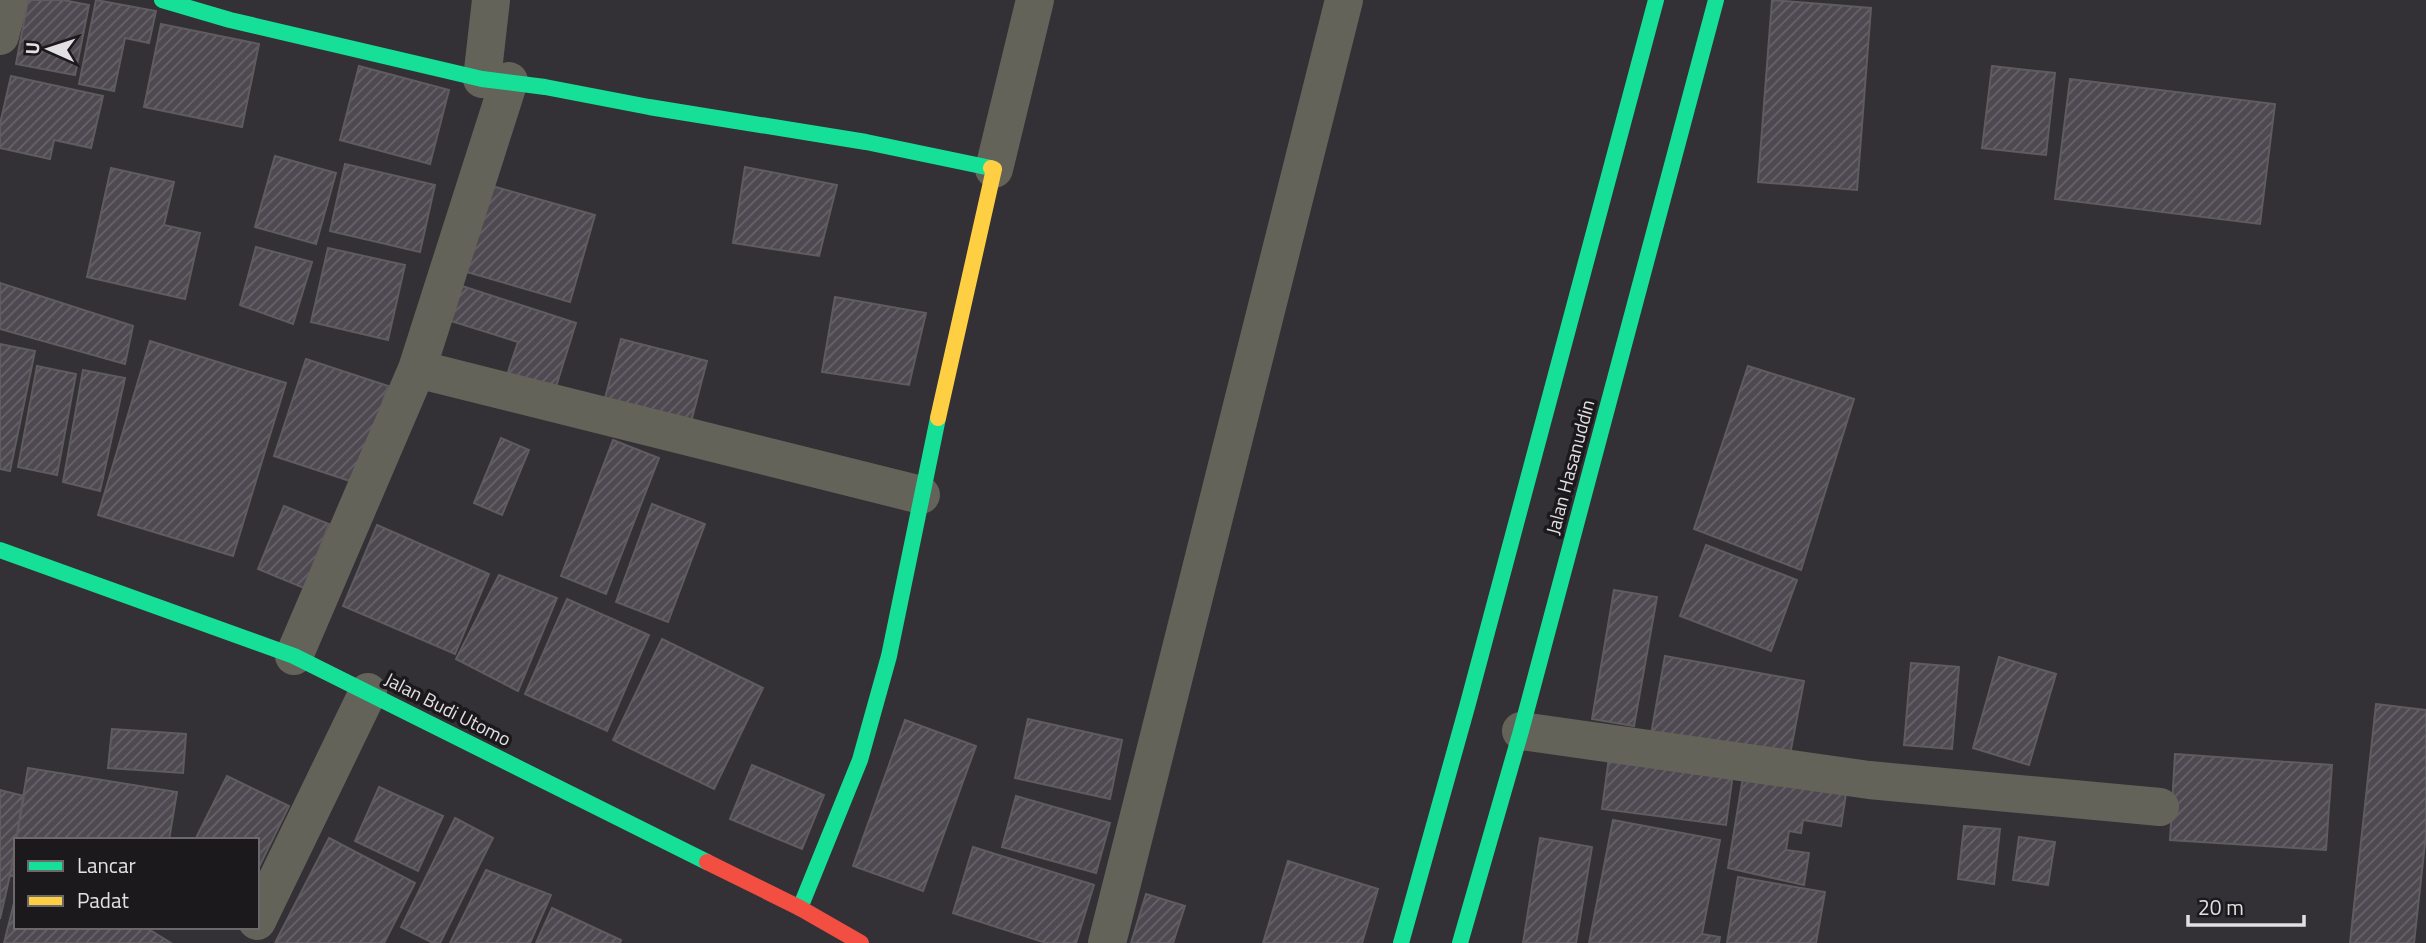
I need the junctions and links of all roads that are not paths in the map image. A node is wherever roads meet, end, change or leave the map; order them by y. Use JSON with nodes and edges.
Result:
{"nodes":[{"id":1,"x":9,"y":0,"type":"edge"},
{"id":2,"x":162,"y":0,"type":"edge"},
{"id":3,"x":491,"y":0,"type":"edge"},
{"id":4,"x":1035,"y":0,"type":"edge"},
{"id":5,"x":1344,"y":0,"type":"edge"},
{"id":6,"x":1656,"y":0,"type":"edge"},
{"id":7,"x":1716,"y":0,"type":"edge"},
{"id":8,"x":232,"y":10,"type":"edge"},
{"id":9,"x":0,"y":36,"type":"edge"},
{"id":10,"x":496,"y":80,"type":"junction"},
{"id":11,"x":994,"y":169,"type":"junction"},
{"id":12,"x":417,"y":369,"type":"junction"},
{"id":13,"x":922,"y":495,"type":"junction"},
{"id":14,"x":0,"y":550,"type":"edge"},
{"id":15,"x":294,"y":656,"type":"junction"},
{"id":16,"x":368,"y":692,"type":"junction"},
{"id":17,"x":1521,"y":731,"type":"junction"},
{"id":18,"x":2160,"y":807,"type":"dead end"},
{"id":19,"x":800,"y":908,"type":"junction"},
{"id":20,"x":259,"y":917,"type":"edge"},
{"id":21,"x":861,"y":943,"type":"edge"},
{"id":22,"x":1107,"y":943,"type":"edge"},
{"id":23,"x":1401,"y":943,"type":"edge"},
{"id":24,"x":1460,"y":943,"type":"edge"}],
"edges":[{"from":1,"to":9,"type":"street"},
{"from":2,"to":8,"type":"street"},
{"from":3,"to":10,"type":"street"},
{"from":4,"to":11,"type":"street"},
{"from":5,"to":22,"type":"street"},
{"from":6,"to":23,"type":"street","name":"Jalan Hasanuddin"},
{"from":7,"to":17,"type":"street","name":"Jalan Hasanuddin"},
{"from":8,"to":10,"type":"street"},
{"from":10,"to":11,"type":"street"},
{"from":10,"to":12,"type":"street"},
{"from":11,"to":13,"type":"street"},
{"from":12,"to":13,"type":"street"},
{"from":12,"to":15,"type":"street"},
{"from":13,"to":19,"type":"street"},
{"from":14,"to":15,"type":"street","name":"Jalan Budi Utomo"},
{"from":15,"to":16,"type":"street","name":"Jalan Budi Utomo"},
{"from":16,"to":19,"type":"street","name":"Jalan Budi Utomo"},
{"from":16,"to":20,"type":"street"},
{"from":17,"to":18,"type":"street"},
{"from":17,"to":24,"type":"street","name":"Jalan Hasanuddin"},
{"from":19,"to":21,"type":"street","name":"Jalan Budi Utomo"}]}
